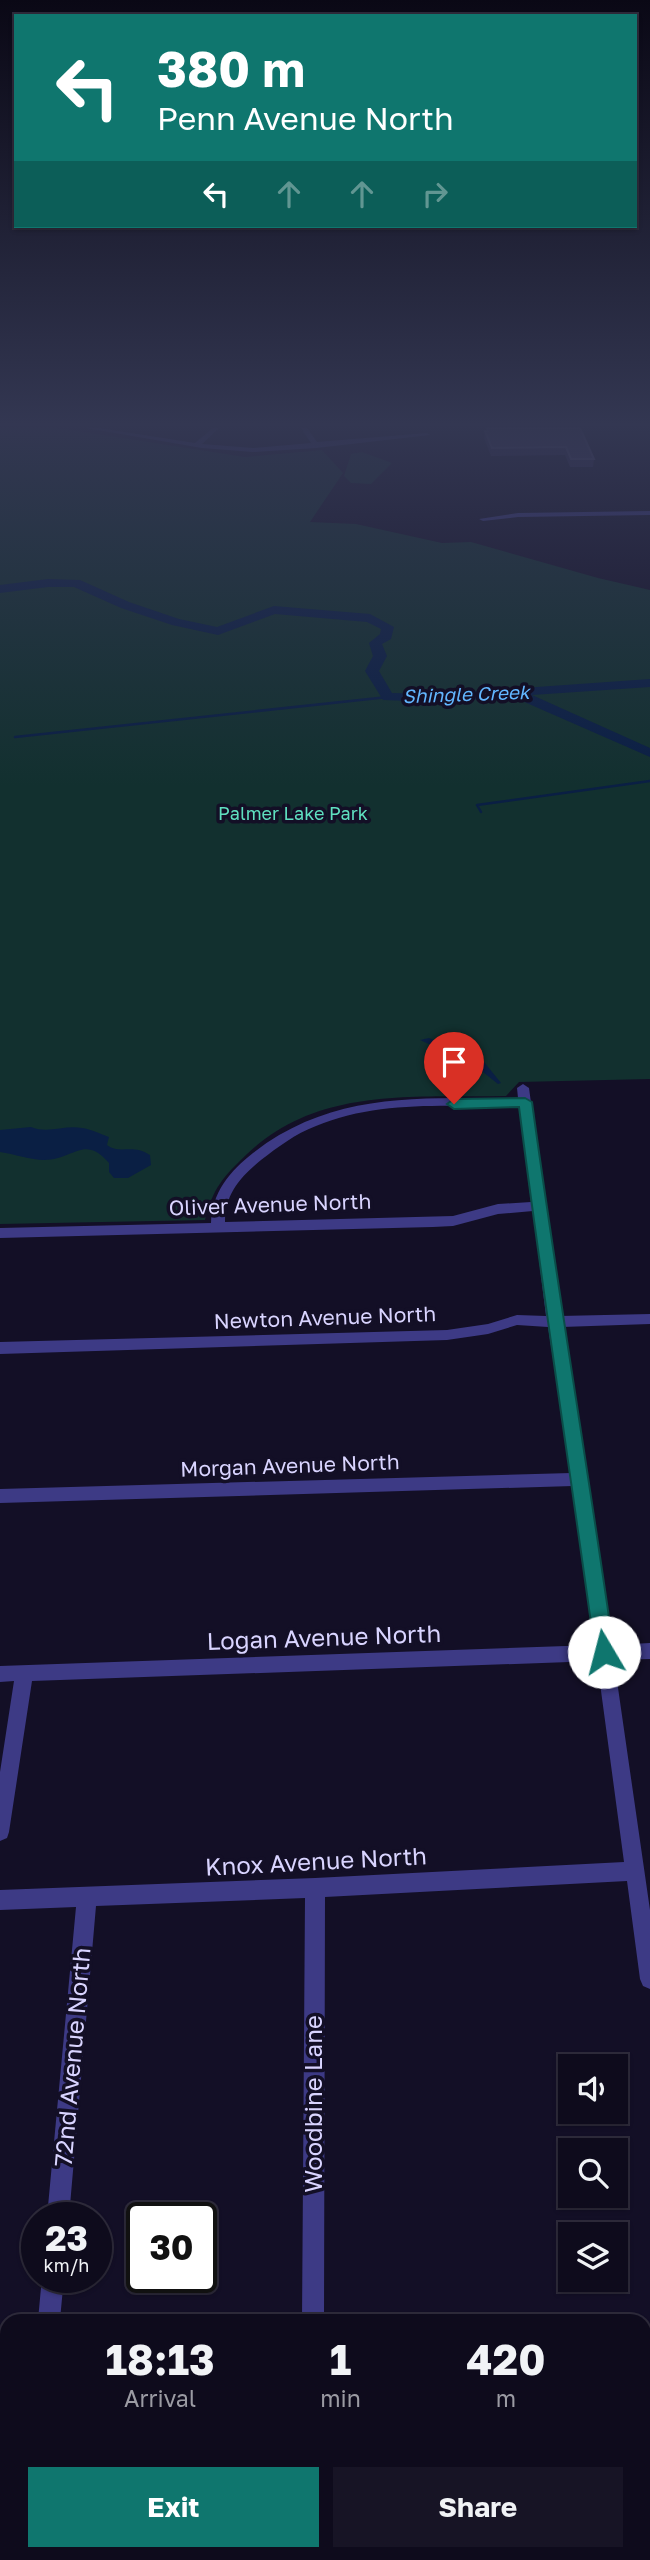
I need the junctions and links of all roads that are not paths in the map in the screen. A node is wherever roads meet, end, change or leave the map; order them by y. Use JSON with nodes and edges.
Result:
{"nodes":[{"id":1,"x":540,"y":1206,"type":"junction"},
{"id":2,"x":218,"y":1228,"type":"junction"},
{"id":3,"x":0,"y":1233,"type":"edge"},
{"id":4,"x":650,"y":1319,"type":"edge"},
{"id":5,"x":554,"y":1322,"type":"junction"},
{"id":6,"x":0,"y":1348,"type":"edge"},
{"id":7,"x":580,"y":1479,"type":"junction"},
{"id":8,"x":0,"y":1496,"type":"edge"},
{"id":9,"x":650,"y":1651,"type":"edge"},
{"id":10,"x":604,"y":1652,"type":"junction"},
{"id":11,"x":0,"y":1674,"type":"edge"},
{"id":12,"x":24,"y":1674,"type":"junction"},
{"id":13,"x":0,"y":1832,"type":"edge"},
{"id":14,"x":634,"y":1871,"type":"junction"},
{"id":15,"x":315,"y":1888,"type":"junction"},
{"id":16,"x":87,"y":1896,"type":"junction"},
{"id":17,"x":0,"y":1900,"type":"edge"},
{"id":18,"x":650,"y":1979,"type":"edge"},
{"id":19,"x":59,"y":2202,"type":"edge"},
{"id":20,"x":51,"y":2293,"type":"edge"},
{"id":21,"x":49,"y":2314,"type":"edge"},
{"id":22,"x":313,"y":2314,"type":"edge"}],
"edges":[{"from":1,"to":2,"type":"street","name":"Oliver Avenue North"},
{"from":1,"to":2,"type":"street"},
{"from":1,"to":5,"type":"street"},
{"from":2,"to":3,"type":"street","name":"Oliver Avenue North"},
{"from":4,"to":5,"type":"street","name":"Newton Avenue North"},
{"from":5,"to":6,"type":"street","name":"Newton Avenue North"},
{"from":5,"to":7,"type":"street"},
{"from":7,"to":8,"type":"street","name":"Morgan Avenue North"},
{"from":7,"to":10,"type":"street"},
{"from":9,"to":10,"type":"street","name":"Logan Avenue North"},
{"from":10,"to":12,"type":"street","name":"Logan Avenue North"},
{"from":10,"to":14,"type":"street"},
{"from":11,"to":12,"type":"street","name":"Logan Avenue North"},
{"from":12,"to":13,"type":"street"},
{"from":14,"to":15,"type":"street","name":"Knox Avenue North"},
{"from":14,"to":18,"type":"street"},
{"from":15,"to":16,"type":"street","name":"Knox Avenue North"},
{"from":15,"to":22,"type":"street","name":"Woodbine Lane"},
{"from":16,"to":17,"type":"street","name":"Knox Avenue North"},
{"from":16,"to":19,"type":"street","name":"72nd Avenue North"},
{"from":20,"to":21,"type":"street"}]}
